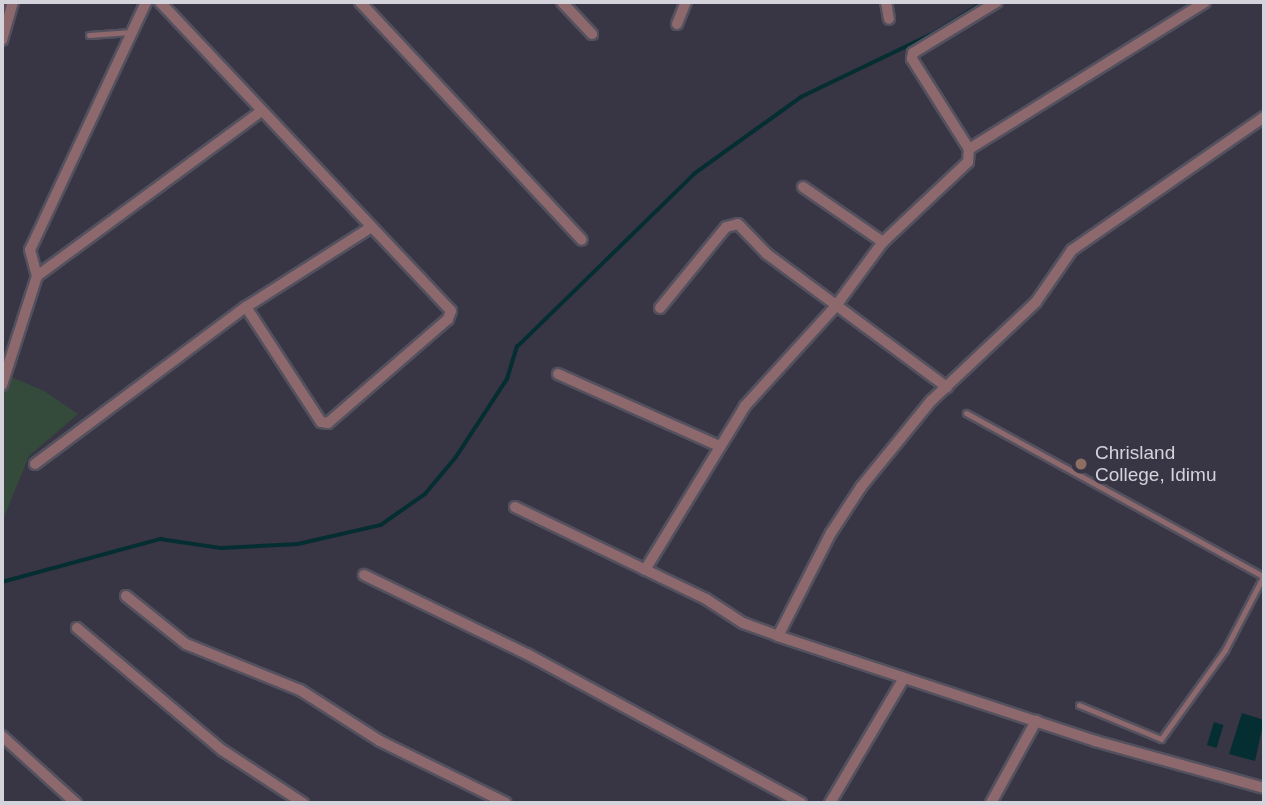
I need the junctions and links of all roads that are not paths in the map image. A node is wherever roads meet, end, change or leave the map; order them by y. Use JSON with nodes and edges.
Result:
{"nodes":[{"id":1,"x":13,"y":2,"type":"edge"},
{"id":2,"x":146,"y":2,"type":"edge"},
{"id":3,"x":160,"y":2,"type":"edge"},
{"id":4,"x":360,"y":2,"type":"edge"},
{"id":5,"x":562,"y":2,"type":"edge"},
{"id":6,"x":685,"y":2,"type":"edge"},
{"id":7,"x":886,"y":2,"type":"edge"},
{"id":8,"x":997,"y":2,"type":"edge"},
{"id":9,"x":1205,"y":2,"type":"edge"},
{"id":10,"x":889,"y":19,"type":"dead end"},
{"id":11,"x":677,"y":24,"type":"dead end"},
{"id":12,"x":131,"y":32,"type":"junction"},
{"id":13,"x":592,"y":34,"type":"dead end"},
{"id":14,"x":89,"y":35,"type":"dead end"},
{"id":15,"x":2,"y":40,"type":"edge"},
{"id":16,"x":262,"y":111,"type":"junction"},
{"id":17,"x":1264,"y":117,"type":"edge"},
{"id":18,"x":969,"y":149,"type":"junction"},
{"id":19,"x":803,"y":187,"type":"dead end"},
{"id":20,"x":370,"y":228,"type":"junction"},
{"id":21,"x":582,"y":240,"type":"dead end"},
{"id":22,"x":883,"y":242,"type":"junction"},
{"id":23,"x":37,"y":276,"type":"junction"},
{"id":24,"x":246,"y":307,"type":"junction"},
{"id":25,"x":835,"y":307,"type":"junction"},
{"id":26,"x":660,"y":308,"type":"dead end"},
{"id":27,"x":558,"y":374,"type":"dead end"},
{"id":28,"x":2,"y":385,"type":"edge"},
{"id":29,"x":947,"y":387,"type":"junction"},
{"id":30,"x":966,"y":413,"type":"dead end"},
{"id":31,"x":719,"y":446,"type":"junction"},
{"id":32,"x":35,"y":464,"type":"dead end"},
{"id":33,"x":515,"y":507,"type":"dead end"},
{"id":34,"x":645,"y":570,"type":"junction"},
{"id":35,"x":1264,"y":574,"type":"edge"},
{"id":36,"x":364,"y":575,"type":"dead end"},
{"id":37,"x":126,"y":597,"type":"dead end"},
{"id":38,"x":76,"y":628,"type":"dead end"},
{"id":39,"x":779,"y":636,"type":"junction"},
{"id":40,"x":904,"y":678,"type":"junction"},
{"id":41,"x":1079,"y":705,"type":"dead end"},
{"id":42,"x":1036,"y":721,"type":"junction"},
{"id":43,"x":2,"y":736,"type":"edge"},
{"id":44,"x":1264,"y":788,"type":"edge"},
{"id":45,"x":76,"y":803,"type":"edge"},
{"id":46,"x":303,"y":803,"type":"edge"},
{"id":47,"x":506,"y":803,"type":"edge"},
{"id":48,"x":801,"y":803,"type":"edge"},
{"id":49,"x":830,"y":803,"type":"edge"},
{"id":50,"x":991,"y":803,"type":"edge"}],
"edges":[{"from":1,"to":15,"type":"street"},
{"from":2,"to":12,"type":"street"},
{"from":3,"to":16,"type":"street"},
{"from":4,"to":21,"type":"street"},
{"from":5,"to":13,"type":"street"},
{"from":6,"to":11,"type":"street"},
{"from":7,"to":10,"type":"street"},
{"from":8,"to":18,"type":"street"},
{"from":9,"to":18,"type":"street"},
{"from":12,"to":14,"type":"lane"},
{"from":12,"to":23,"type":"street"},
{"from":16,"to":20,"type":"street"},
{"from":16,"to":23,"type":"street"},
{"from":17,"to":29,"type":"street"},
{"from":18,"to":22,"type":"street"},
{"from":19,"to":22,"type":"street"},
{"from":20,"to":24,"type":"street"},
{"from":20,"to":24,"type":"street"},
{"from":22,"to":25,"type":"street"},
{"from":23,"to":28,"type":"street"},
{"from":24,"to":32,"type":"street"},
{"from":25,"to":26,"type":"street"},
{"from":25,"to":29,"type":"street"},
{"from":25,"to":31,"type":"street"},
{"from":27,"to":31,"type":"street"},
{"from":29,"to":39,"type":"street"},
{"from":30,"to":35,"type":"lane"},
{"from":31,"to":34,"type":"street"},
{"from":33,"to":34,"type":"street"},
{"from":34,"to":39,"type":"street"},
{"from":35,"to":41,"type":"lane"},
{"from":36,"to":48,"type":"street"},
{"from":37,"to":47,"type":"street"},
{"from":38,"to":46,"type":"street"},
{"from":39,"to":40,"type":"street"},
{"from":40,"to":42,"type":"street"},
{"from":40,"to":49,"type":"street"},
{"from":42,"to":44,"type":"street"},
{"from":42,"to":50,"type":"street"},
{"from":43,"to":45,"type":"street"}]}
